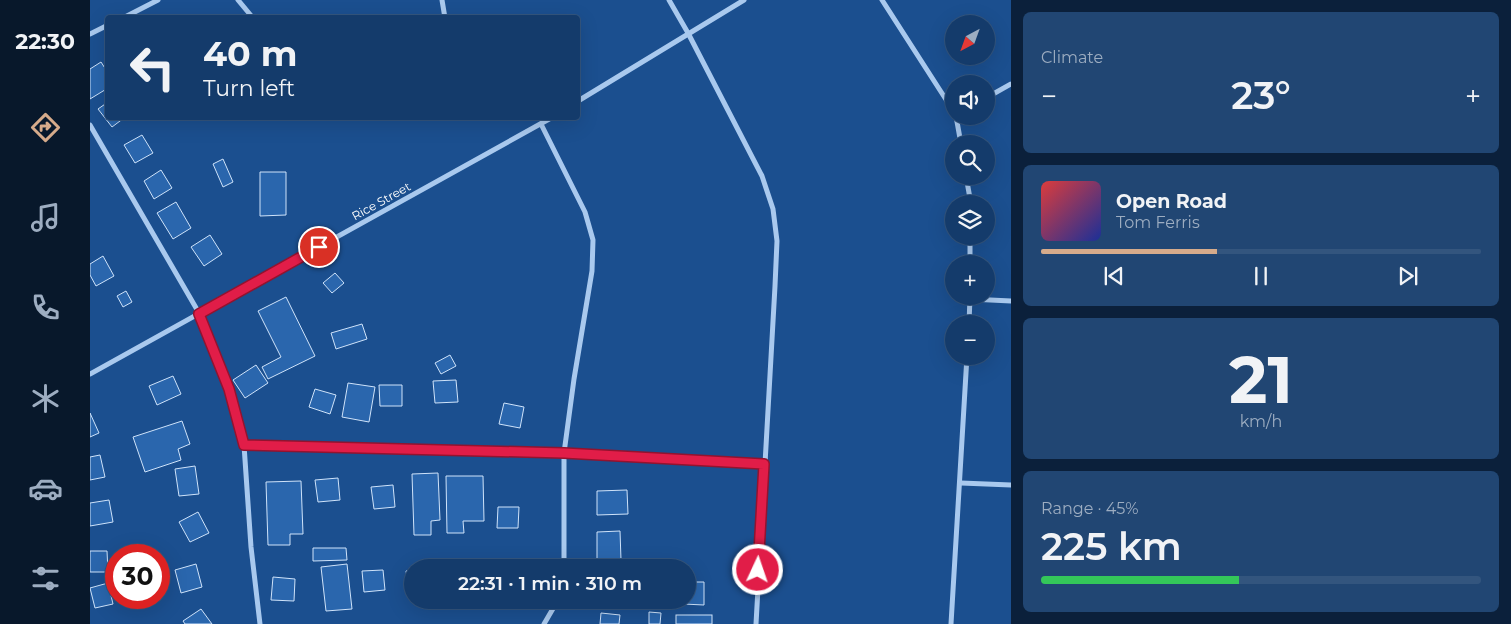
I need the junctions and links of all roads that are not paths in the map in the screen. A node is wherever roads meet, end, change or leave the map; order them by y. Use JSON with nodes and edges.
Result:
{"nodes":[{"id":1,"x":158,"y":0,"type":"edge"},
{"id":2,"x":238,"y":0,"type":"edge"},
{"id":3,"x":442,"y":0,"type":"edge"},
{"id":4,"x":669,"y":0,"type":"edge"},
{"id":5,"x":744,"y":0,"type":"edge"},
{"id":6,"x":882,"y":0,"type":"edge"},
{"id":7,"x":129,"y":15,"type":"edge"},
{"id":8,"x":250,"y":15,"type":"edge"},
{"id":9,"x":445,"y":15,"type":"edge"},
{"id":10,"x":105,"y":26,"type":"edge"},
{"id":11,"x":688,"y":33,"type":"junction"},
{"id":12,"x":90,"y":34,"type":"edge"},
{"id":13,"x":1011,"y":84,"type":"edge"},
{"id":14,"x":995,"y":93,"type":"edge"},
{"id":15,"x":945,"y":98,"type":"edge"},
{"id":16,"x":580,"y":100,"type":"edge"},
{"id":17,"x":548,"y":120,"type":"edge"},
{"id":18,"x":541,"y":124,"type":"junction"},
{"id":19,"x":90,"y":125,"type":"edge"},
{"id":20,"x":995,"y":300,"type":"edge"},
{"id":21,"x":1011,"y":301,"type":"edge"},
{"id":22,"x":199,"y":314,"type":"junction"},
{"id":23,"x":967,"y":365,"type":"edge"},
{"id":24,"x":90,"y":374,"type":"edge"},
{"id":25,"x":244,"y":445,"type":"junction"},
{"id":26,"x":564,"y":453,"type":"junction"},
{"id":27,"x":764,"y":464,"type":"junction"},
{"id":28,"x":961,"y":483,"type":"junction"},
{"id":29,"x":1011,"y":485,"type":"edge"},
{"id":30,"x":564,"y":559,"type":"edge"},
{"id":31,"x":553,"y":609,"type":"edge"},
{"id":32,"x":260,"y":624,"type":"edge"},
{"id":33,"x":544,"y":624,"type":"edge"},
{"id":34,"x":756,"y":624,"type":"edge"},
{"id":35,"x":951,"y":624,"type":"edge"}],
"edges":[{"from":1,"to":7,"type":"street"},
{"from":2,"to":8,"type":"street"},
{"from":3,"to":9,"type":"street"},
{"from":4,"to":11,"type":"street"},
{"from":5,"to":11,"type":"street"},
{"from":6,"to":15,"type":"street"},
{"from":10,"to":12,"type":"street"},
{"from":11,"to":16,"type":"street"},
{"from":11,"to":27,"type":"street"},
{"from":13,"to":14,"type":"street"},
{"from":17,"to":18,"type":"street","name":"Rice Street"},
{"from":18,"to":22,"type":"street","name":"Rice Street"},
{"from":18,"to":26,"type":"street"},
{"from":19,"to":22,"type":"street"},
{"from":20,"to":21,"type":"street"},
{"from":22,"to":24,"type":"street","name":"Rice Street"},
{"from":22,"to":25,"type":"street"},
{"from":23,"to":28,"type":"street"},
{"from":25,"to":26,"type":"street"},
{"from":25,"to":32,"type":"street"},
{"from":26,"to":27,"type":"street"},
{"from":26,"to":30,"type":"street"},
{"from":27,"to":34,"type":"street"},
{"from":28,"to":29,"type":"street"},
{"from":28,"to":35,"type":"street"},
{"from":31,"to":33,"type":"street"}]}
